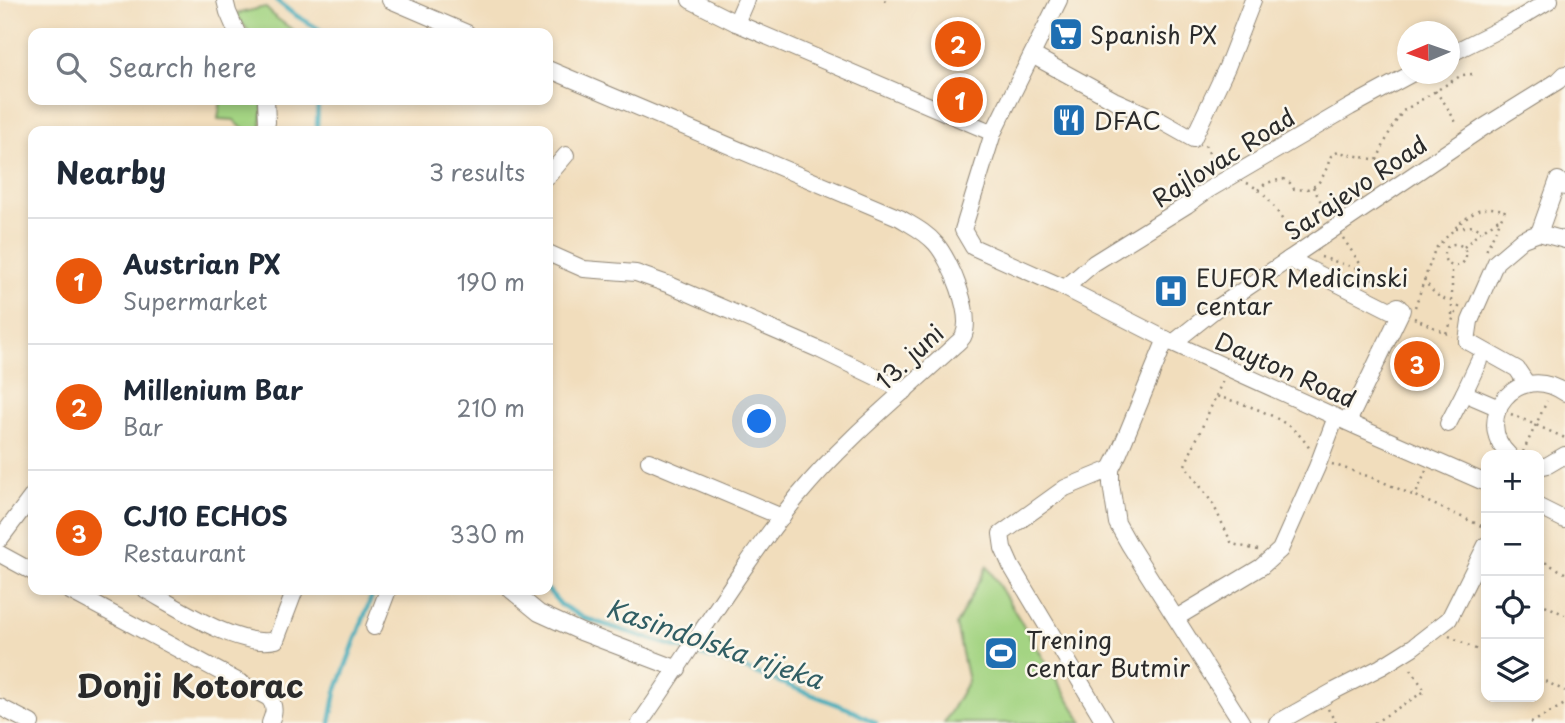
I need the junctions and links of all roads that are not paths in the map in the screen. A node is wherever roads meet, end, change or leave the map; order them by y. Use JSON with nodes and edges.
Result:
{"nodes":[{"id":1,"x":225,"y":0,"type":"edge"},
{"id":2,"x":390,"y":0,"type":"edge"},
{"id":3,"x":690,"y":0,"type":"edge"},
{"id":4,"x":746,"y":0,"type":"edge"},
{"id":5,"x":1059,"y":0,"type":"edge"},
{"id":6,"x":1253,"y":0,"type":"edge"},
{"id":7,"x":1550,"y":0,"type":"edge"},
{"id":8,"x":736,"y":23,"type":"junction"},
{"id":9,"x":235,"y":28,"type":"edge"},
{"id":10,"x":455,"y":28,"type":"edge"},
{"id":11,"x":1460,"y":49,"type":"edge"},
{"id":12,"x":1032,"y":55,"type":"junction"},
{"id":13,"x":553,"y":71,"type":"edge"},
{"id":14,"x":1563,"y":81,"type":"edge"},
{"id":15,"x":1397,"y":82,"type":"edge"},
{"id":16,"x":266,"y":105,"type":"edge"},
{"id":17,"x":266,"y":126,"type":"edge"},
{"id":18,"x":993,"y":133,"type":"junction"},
{"id":19,"x":566,"y":155,"type":"dead end"},
{"id":20,"x":553,"y":170,"type":"edge"},
{"id":21,"x":1565,"y":187,"type":"edge"},
{"id":22,"x":1539,"y":233,"type":"junction"},
{"id":23,"x":1565,"y":240,"type":"edge"},
{"id":24,"x":553,"y":255,"type":"edge"},
{"id":25,"x":1289,"y":260,"type":"junction"},
{"id":26,"x":1065,"y":288,"type":"junction"},
{"id":27,"x":1169,"y":341,"type":"junction"},
{"id":28,"x":1479,"y":361,"type":"dead end"},
{"id":29,"x":1527,"y":384,"type":"junction"},
{"id":30,"x":1560,"y":390,"type":"edge"},
{"id":31,"x":905,"y":391,"type":"junction"},
{"id":32,"x":1464,"y":393,"type":"junction"},
{"id":33,"x":1499,"y":408,"type":"junction"},
{"id":34,"x":1342,"y":420,"type":"junction"},
{"id":35,"x":1448,"y":424,"type":"dead end"},
{"id":36,"x":1505,"y":450,"type":"edge"},
{"id":37,"x":1565,"y":455,"type":"edge"},
{"id":38,"x":649,"y":460,"type":"dead end"},
{"id":39,"x":1544,"y":466,"type":"edge"},
{"id":40,"x":1111,"y":469,"type":"junction"},
{"id":41,"x":1481,"y":481,"type":"edge"},
{"id":42,"x":28,"y":502,"type":"edge"},
{"id":43,"x":1544,"y":510,"type":"edge"},
{"id":44,"x":782,"y":517,"type":"junction"},
{"id":45,"x":1565,"y":520,"type":"edge"},
{"id":46,"x":0,"y":539,"type":"edge"},
{"id":47,"x":0,"y":554,"type":"edge"},
{"id":48,"x":1481,"y":555,"type":"edge"},
{"id":49,"x":28,"y":569,"type":"edge"},
{"id":50,"x":77,"y":595,"type":"edge"},
{"id":51,"x":155,"y":595,"type":"edge"},
{"id":52,"x":293,"y":595,"type":"edge"},
{"id":53,"x":386,"y":595,"type":"edge"},
{"id":54,"x":517,"y":595,"type":"edge"},
{"id":55,"x":1176,"y":618,"type":"junction"},
{"id":56,"x":374,"y":627,"type":"dead end"},
{"id":57,"x":681,"y":664,"type":"junction"},
{"id":58,"x":0,"y":707,"type":"edge"},
{"id":59,"x":31,"y":723,"type":"edge"},
{"id":60,"x":270,"y":723,"type":"edge"},
{"id":61,"x":640,"y":723,"type":"edge"},
{"id":62,"x":1105,"y":723,"type":"edge"},
{"id":63,"x":1242,"y":723,"type":"edge"},
{"id":64,"x":1277,"y":723,"type":"edge"}],
"edges":[{"from":1,"to":9,"type":"street"},
{"from":2,"to":10,"type":"street"},
{"from":3,"to":8,"type":"street"},
{"from":4,"to":8,"type":"street"},
{"from":5,"to":12,"type":"street"},
{"from":6,"to":12,"type":"street"},
{"from":7,"to":11,"type":"street"},
{"from":8,"to":18,"type":"street"},
{"from":12,"to":18,"type":"street"},
{"from":13,"to":31,"type":"street","name":"13. juni"},
{"from":14,"to":25,"type":"street","name":"Sarajevo Road"},
{"from":15,"to":26,"type":"street","name":"Rajlovac Road"},
{"from":16,"to":17,"type":"street"},
{"from":18,"to":26,"type":"street","name":"Dayton Road"},
{"from":19,"to":20,"type":"street"},
{"from":21,"to":22,"type":"street"},
{"from":22,"to":23,"type":"street"},
{"from":22,"to":29,"type":"street"},
{"from":24,"to":31,"type":"street"},
{"from":25,"to":27,"type":"street","name":"Sarajevo Road"},
{"from":25,"to":34,"type":"street"},
{"from":26,"to":27,"type":"street","name":"Dayton Road"},
{"from":27,"to":34,"type":"street","name":"Dayton Road"},
{"from":27,"to":40,"type":"street"},
{"from":28,"to":32,"type":"street"},
{"from":29,"to":30,"type":"street"},
{"from":29,"to":33,"type":"street"},
{"from":31,"to":44,"type":"street","name":"13. juni"},
{"from":32,"to":33,"type":"street"},
{"from":32,"to":35,"type":"street"},
{"from":33,"to":36,"type":"street"},
{"from":34,"to":41,"type":"street","name":"Dayton Road"},
{"from":34,"to":55,"type":"street"},
{"from":37,"to":39,"type":"street"},
{"from":38,"to":44,"type":"street"},
{"from":40,"to":55,"type":"street"},
{"from":40,"to":62,"type":"street"},
{"from":42,"to":46,"type":"street"},
{"from":43,"to":45,"type":"street"},
{"from":44,"to":57,"type":"street","name":"13. juni"},
{"from":47,"to":49,"type":"street"},
{"from":48,"to":64,"type":"street"},
{"from":50,"to":60,"type":"street"},
{"from":51,"to":52,"type":"street"},
{"from":53,"to":56,"type":"street"},
{"from":54,"to":57,"type":"street"},
{"from":55,"to":63,"type":"street"},
{"from":57,"to":61,"type":"street","name":"13. juni"},
{"from":58,"to":59,"type":"street"}]}
